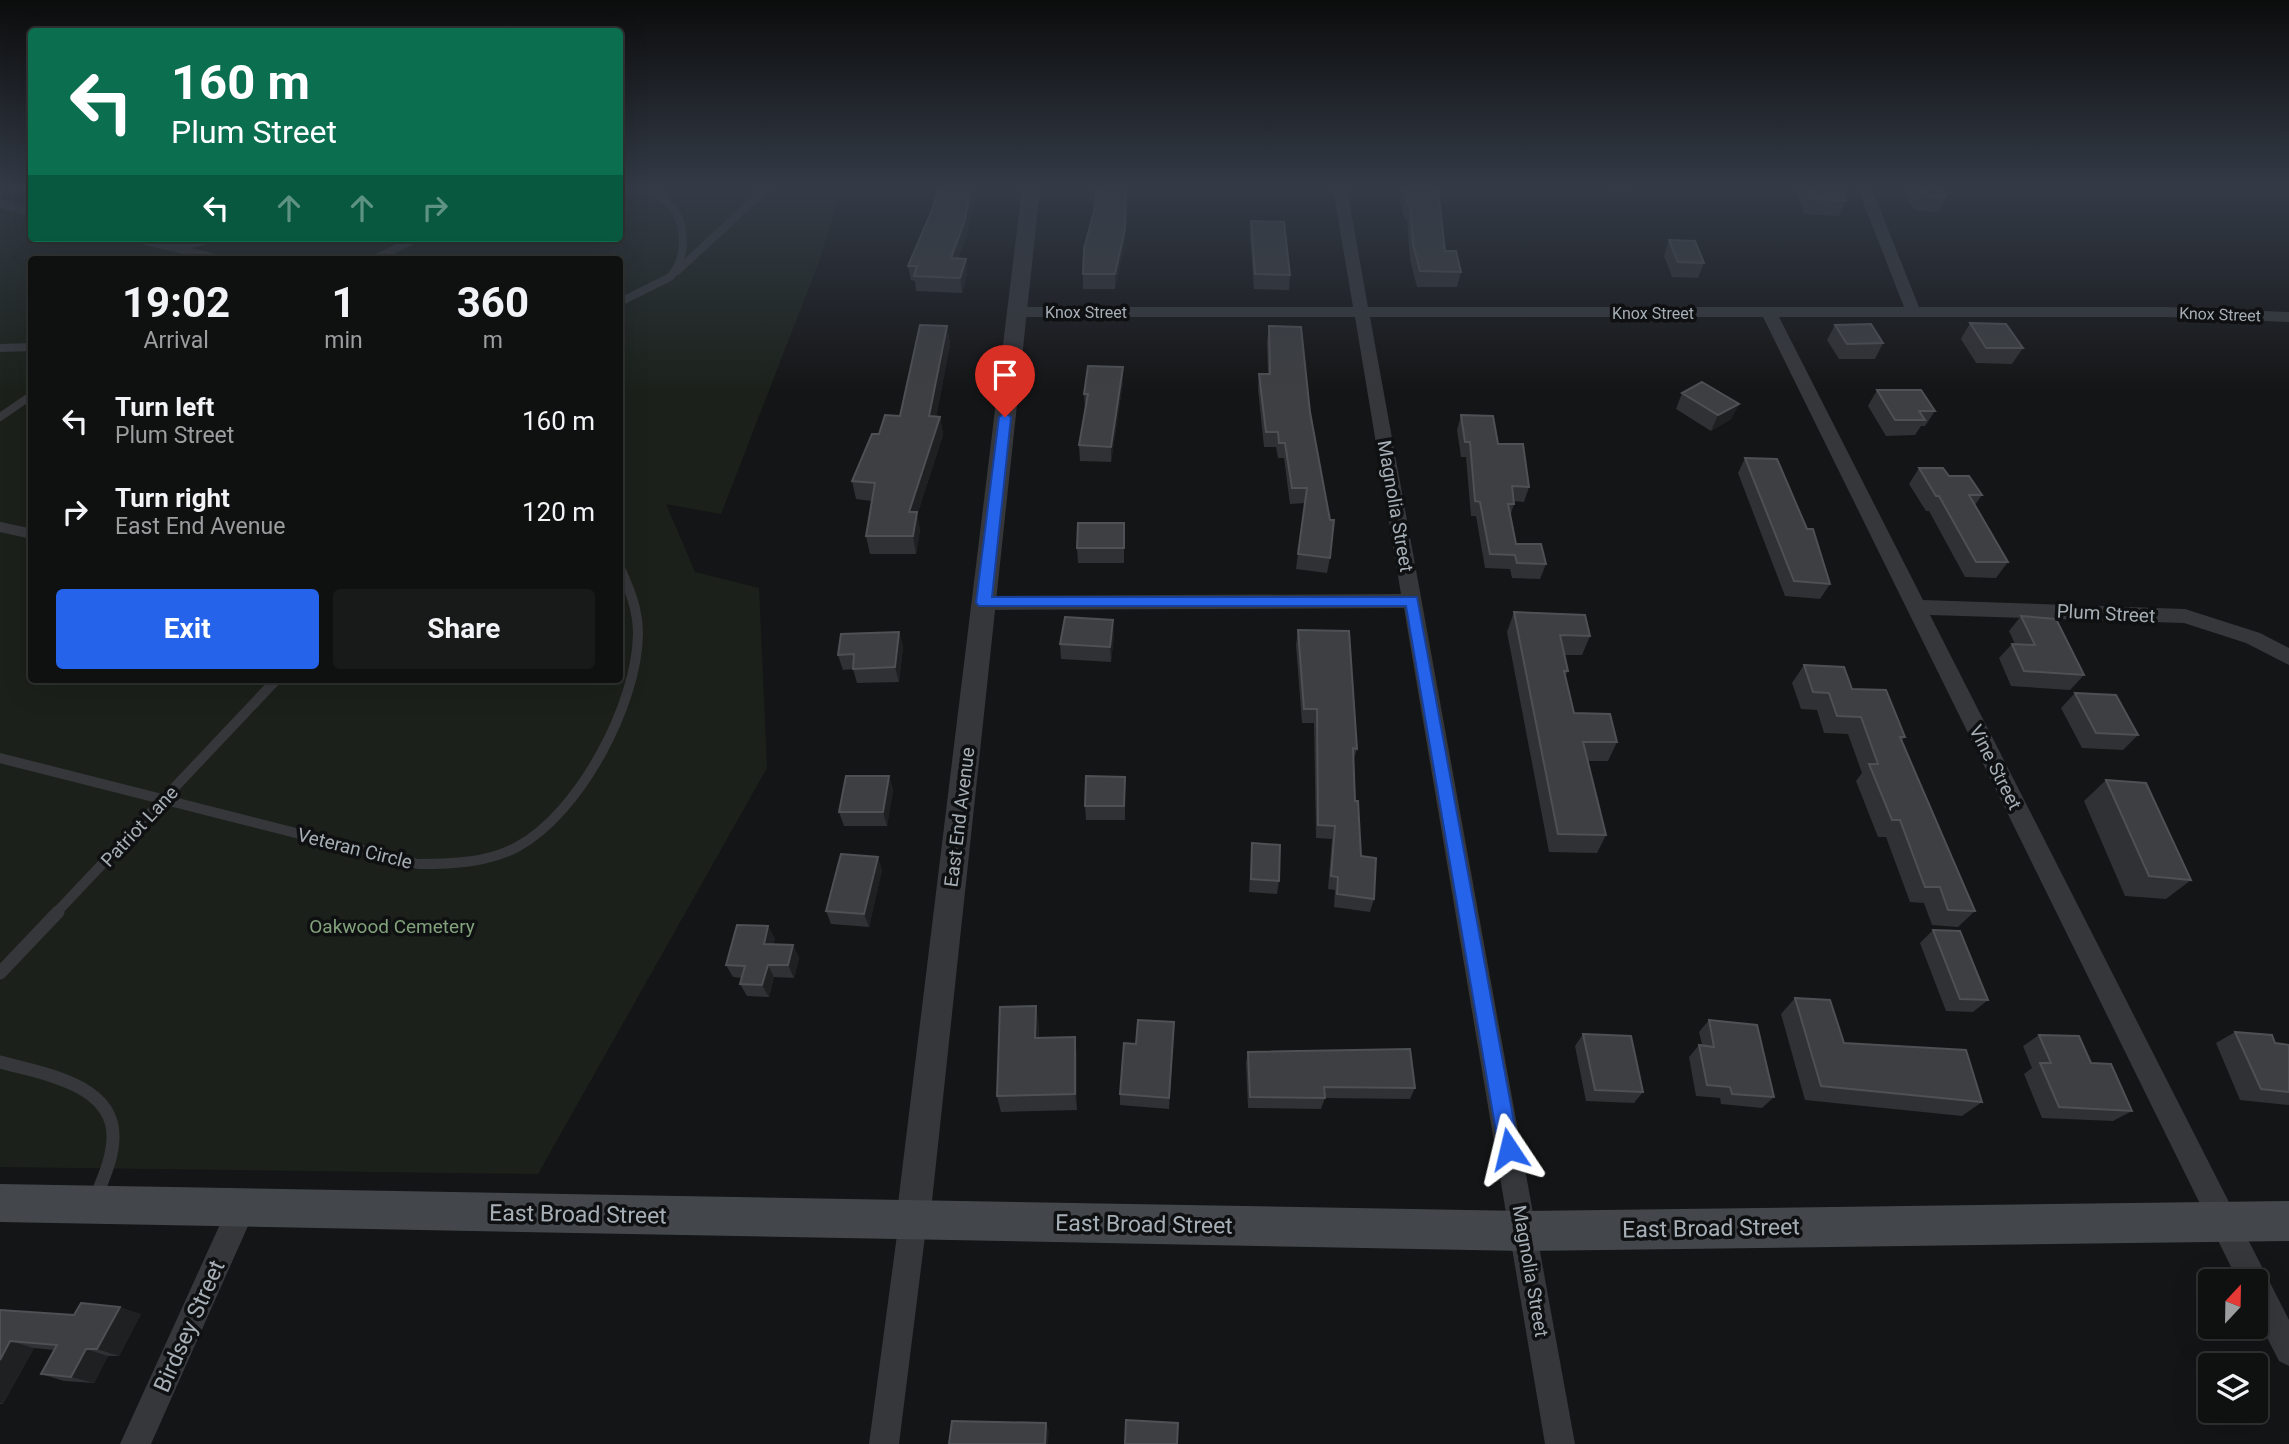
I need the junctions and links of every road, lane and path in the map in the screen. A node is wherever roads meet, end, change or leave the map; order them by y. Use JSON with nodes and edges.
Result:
{"nodes":[{"id":1,"x":682,"y":256,"type":"edge"},
{"id":2,"x":693,"y":256,"type":"edge"},
{"id":3,"x":1023,"y":256,"type":"edge"},
{"id":4,"x":1352,"y":256,"type":"edge"},
{"id":5,"x":1891,"y":256,"type":"edge"},
{"id":6,"x":675,"y":273,"type":"junction"},
{"id":7,"x":623,"y":301,"type":"edge"},
{"id":8,"x":1017,"y":312,"type":"junction"},
{"id":9,"x":1362,"y":313,"type":"junction"},
{"id":10,"x":1769,"y":313,"type":"junction"},
{"id":11,"x":1914,"y":314,"type":"junction"},
{"id":12,"x":2289,"y":317,"type":"edge"},
{"id":13,"x":28,"y":347,"type":"edge"},
{"id":14,"x":0,"y":348,"type":"edge"},
{"id":15,"x":28,"y":398,"type":"edge"},
{"id":16,"x":0,"y":417,"type":"edge"},
{"id":17,"x":0,"y":527,"type":"edge"},
{"id":18,"x":28,"y":533,"type":"edge"},
{"id":19,"x":623,"y":572,"type":"edge"},
{"id":20,"x":1412,"y":601,"type":"junction"},
{"id":21,"x":984,"y":603,"type":"junction"},
{"id":22,"x":1916,"y":607,"type":"junction"},
{"id":23,"x":2289,"y":657,"type":"edge"},
{"id":24,"x":273,"y":683,"type":"edge"},
{"id":25,"x":0,"y":758,"type":"edge"},
{"id":26,"x":163,"y":801,"type":"junction"},
{"id":27,"x":0,"y":973,"type":"edge"},
{"id":28,"x":0,"y":1062,"type":"edge"},
{"id":29,"x":0,"y":1203,"type":"edge"},
{"id":30,"x":93,"y":1205,"type":"junction"},
{"id":31,"x":242,"y":1208,"type":"junction"},
{"id":32,"x":913,"y":1220,"type":"junction"},
{"id":33,"x":2222,"y":1221,"type":"junction"},
{"id":34,"x":2289,"y":1221,"type":"edge"},
{"id":35,"x":1524,"y":1231,"type":"junction"},
{"id":36,"x":2247,"y":1269,"type":"edge"},
{"id":37,"x":2268,"y":1310,"type":"edge"},
{"id":38,"x":2289,"y":1351,"type":"edge"},
{"id":39,"x":135,"y":1444,"type":"edge"},
{"id":40,"x":884,"y":1444,"type":"edge"},
{"id":41,"x":1560,"y":1444,"type":"edge"}],
"edges":[{"from":1,"to":6,"type":"lane"},
{"from":2,"to":6,"type":"lane"},
{"from":3,"to":8,"type":"street","name":"East End Avenue"},
{"from":4,"to":9,"type":"street","name":"Magnolia Street"},
{"from":5,"to":11,"type":"street"},
{"from":6,"to":7,"type":"lane"},
{"from":8,"to":9,"type":"street","name":"Knox Street"},
{"from":8,"to":21,"type":"street","name":"East End Avenue"},
{"from":9,"to":10,"type":"street","name":"Knox Street"},
{"from":9,"to":20,"type":"street","name":"Magnolia Street"},
{"from":10,"to":11,"type":"street","name":"Knox Street"},
{"from":10,"to":22,"type":"street","name":"Vine Street"},
{"from":11,"to":12,"type":"street","name":"Knox Street"},
{"from":13,"to":14,"type":"lane"},
{"from":15,"to":16,"type":"lane"},
{"from":17,"to":18,"type":"lane"},
{"from":19,"to":26,"type":"lane","name":"Veteran Circle"},
{"from":20,"to":21,"type":"street"},
{"from":20,"to":35,"type":"street","name":"Magnolia Street"},
{"from":21,"to":32,"type":"street","name":"East End Avenue"},
{"from":22,"to":23,"type":"street","name":"Plum Street"},
{"from":22,"to":33,"type":"street","name":"Vine Street"},
{"from":24,"to":26,"type":"lane","name":"Patriot Lane"},
{"from":25,"to":26,"type":"lane","name":"Veteran Circle"},
{"from":26,"to":27,"type":"lane","name":"Patriot Lane"},
{"from":28,"to":30,"type":"lane"},
{"from":29,"to":30,"type":"main road","name":"East Broad Street"},
{"from":30,"to":31,"type":"main road","name":"East Broad Street"},
{"from":31,"to":32,"type":"main road","name":"East Broad Street"},
{"from":31,"to":39,"type":"street","name":"Birdsey Street"},
{"from":32,"to":35,"type":"main road","name":"East Broad Street"},
{"from":32,"to":40,"type":"street","name":"East End Avenue"},
{"from":33,"to":34,"type":"main road","name":"East Broad Street"},
{"from":33,"to":35,"type":"main road","name":"East Broad Street"},
{"from":33,"to":36,"type":"street","name":"Vine Street"},
{"from":35,"to":41,"type":"street","name":"Magnolia Street"},
{"from":37,"to":38,"type":"street"}]}
